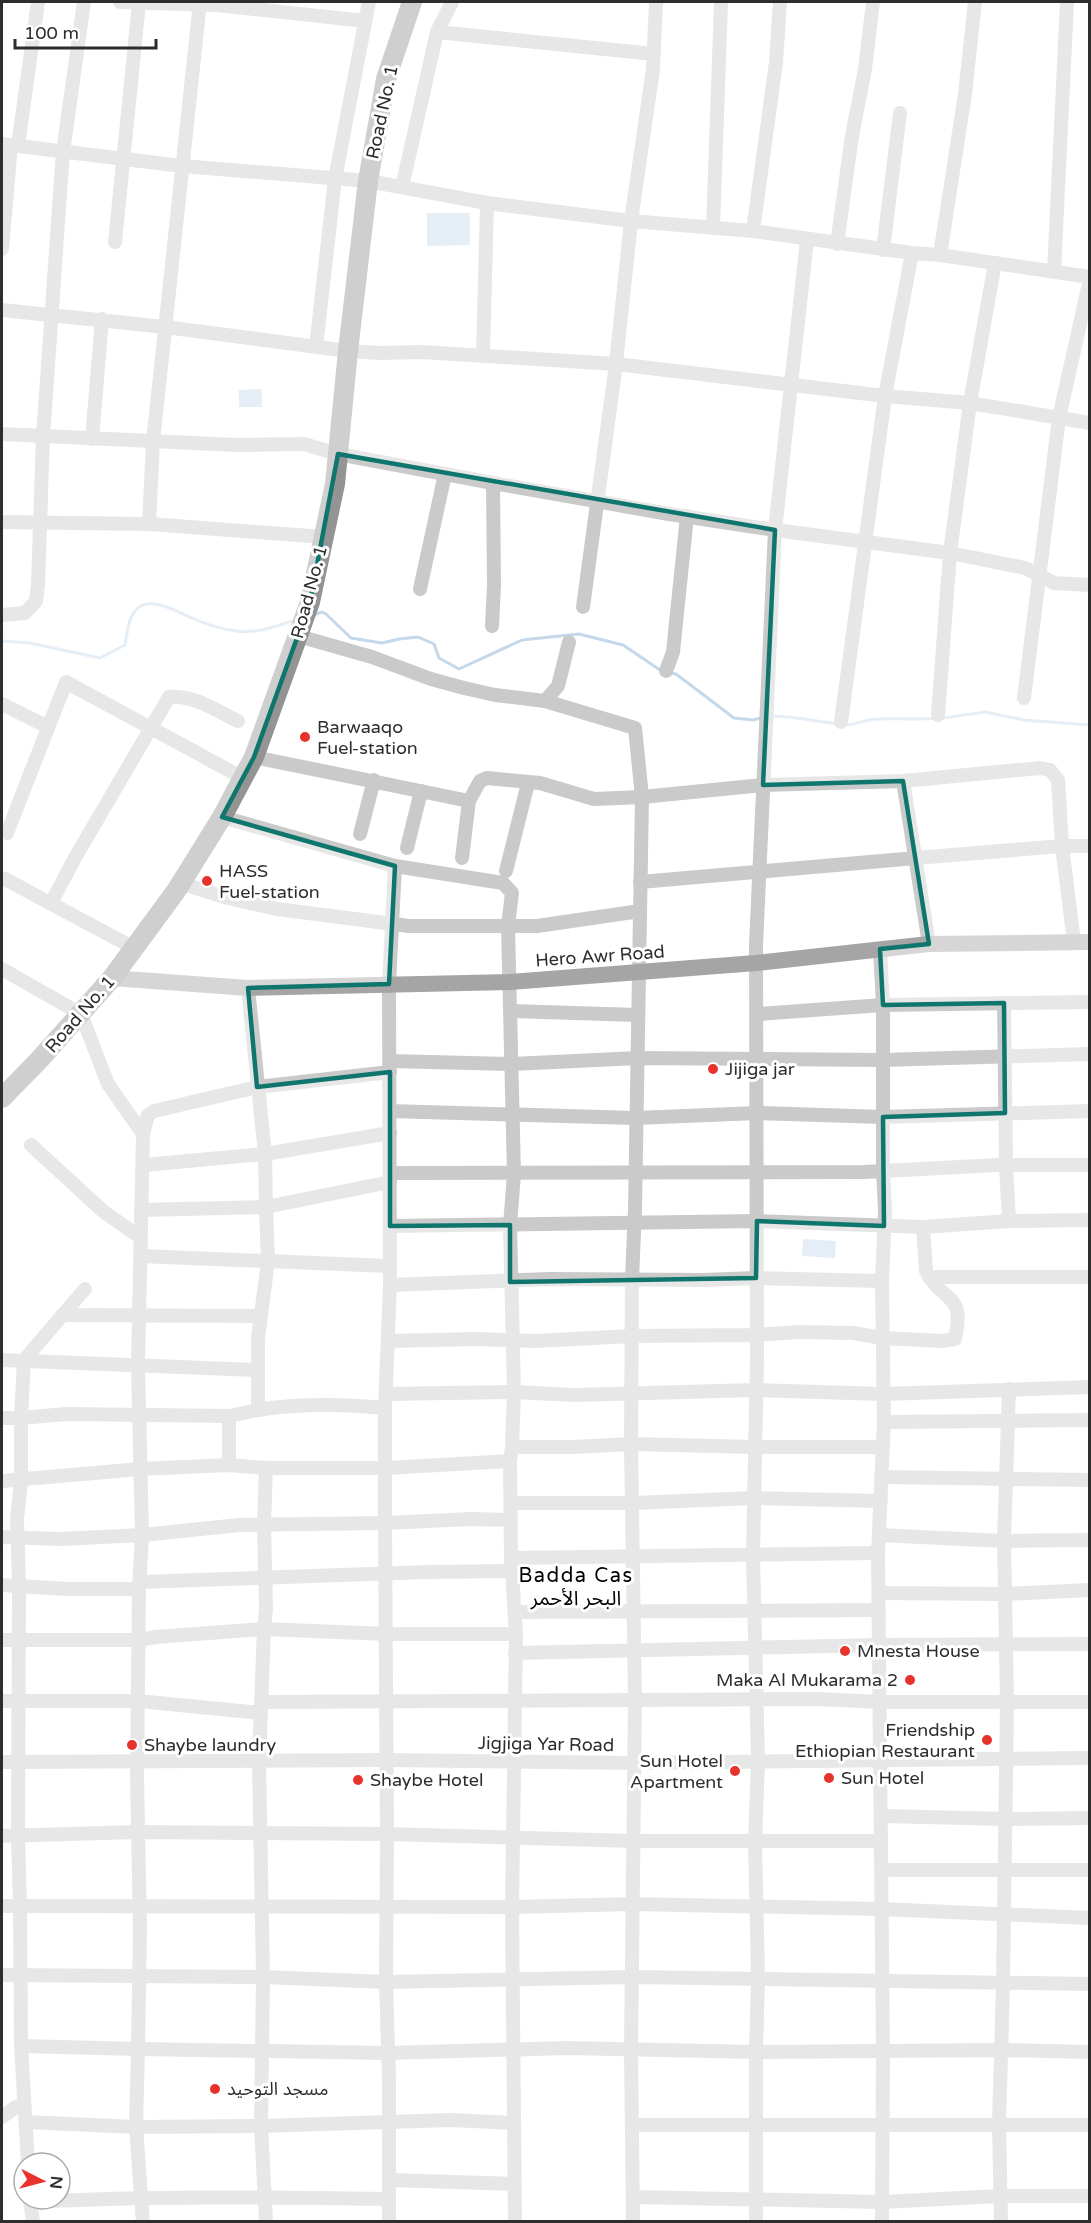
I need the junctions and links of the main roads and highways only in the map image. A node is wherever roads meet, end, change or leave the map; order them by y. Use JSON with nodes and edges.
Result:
{"nodes":[{"id":1,"x":412,"y":2,"type":"edge"},
{"id":2,"x":1082,"y":942,"type":"edge"},
{"id":3,"x":112,"y":978,"type":"junction"},
{"id":4,"x":2,"y":1098,"type":"edge"}],
"edges":[{"from":1,"to":3,"type":"highway","name":"Road No. 1"},
{"from":2,"to":3,"type":"main road","name":"Hero Awr Road"},
{"from":3,"to":4,"type":"highway","name":"Road No. 1"}]}
